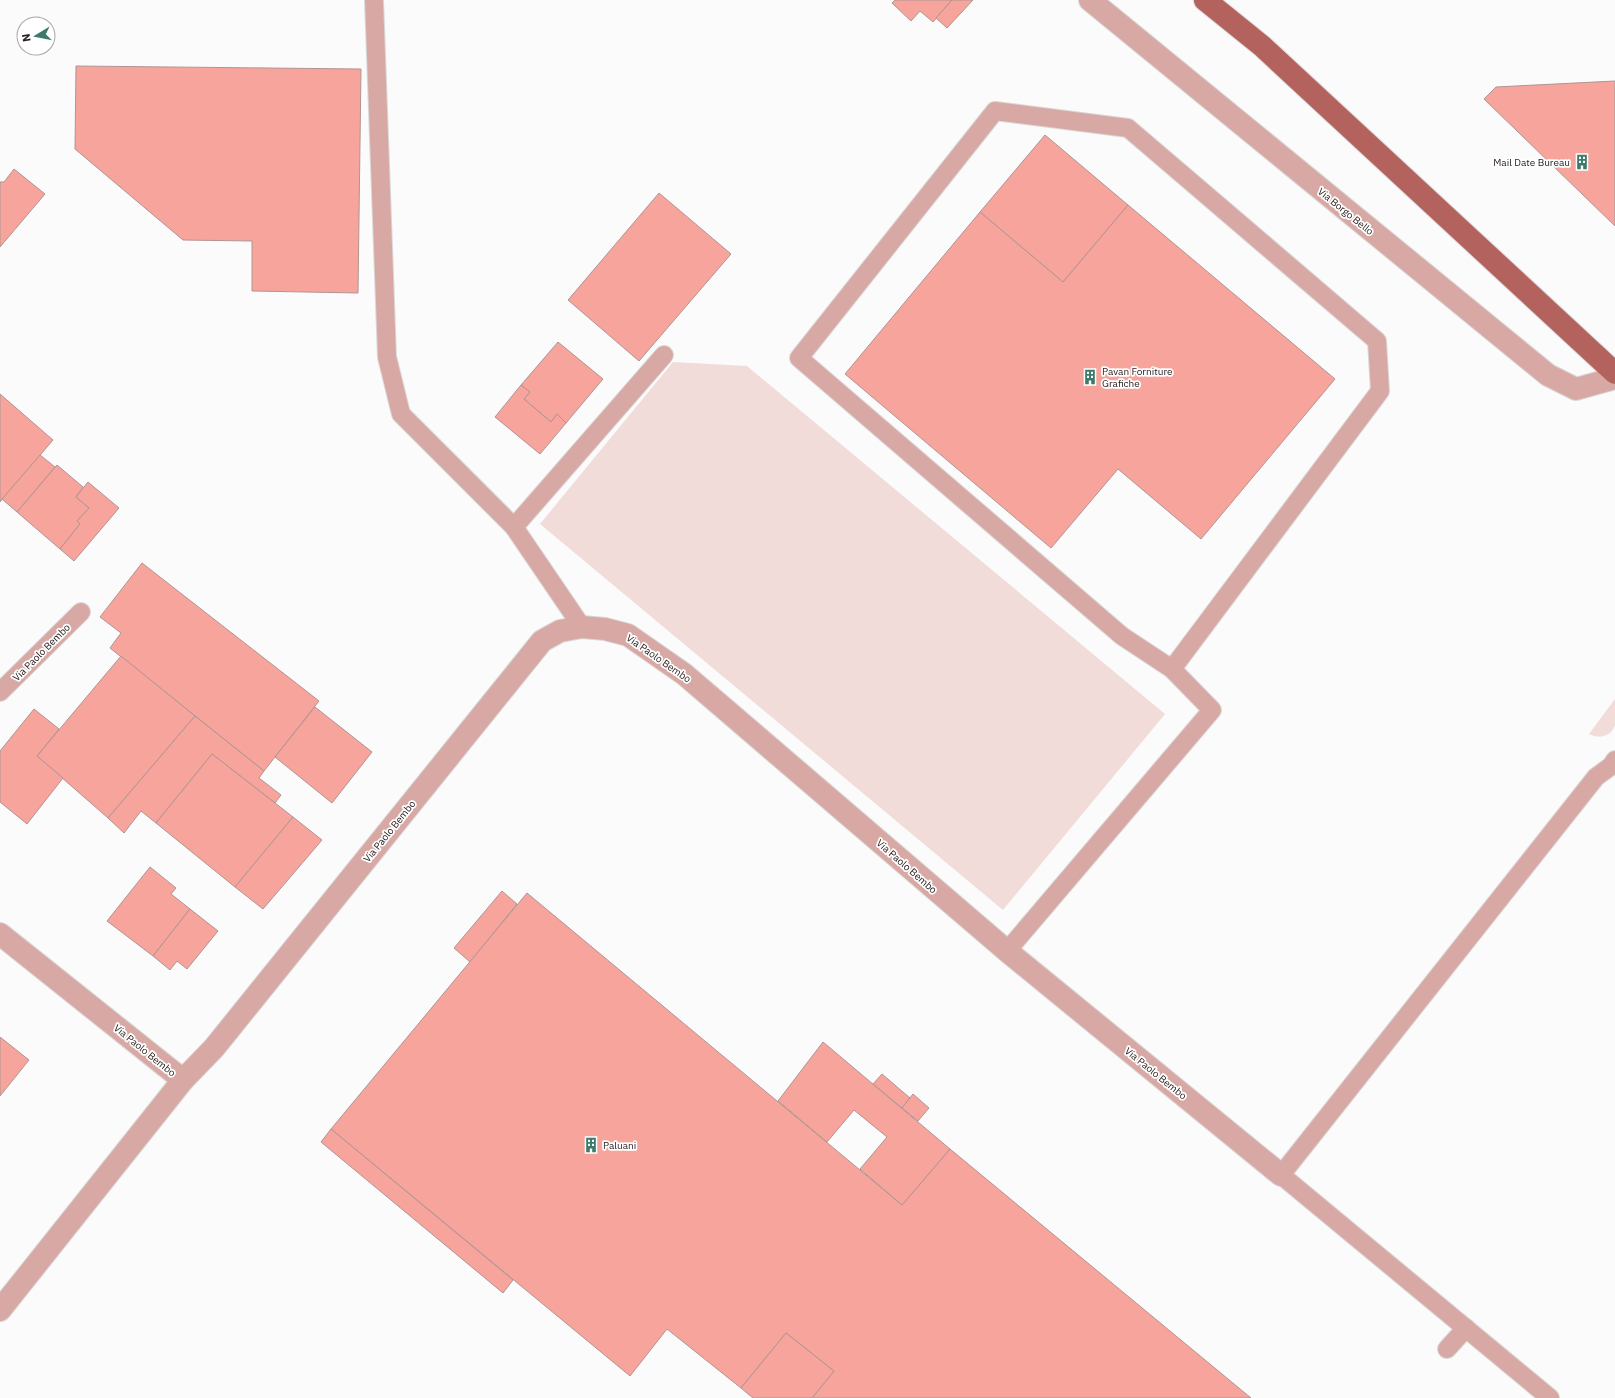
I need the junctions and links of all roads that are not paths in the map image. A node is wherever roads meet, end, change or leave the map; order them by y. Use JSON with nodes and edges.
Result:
{"nodes":[{"id":1,"x":374,"y":0,"type":"edge"},
{"id":2,"x":1090,"y":0,"type":"edge"},
{"id":3,"x":1205,"y":0,"type":"edge"},
{"id":4,"x":664,"y":355,"type":"dead end"},
{"id":5,"x":1615,"y":373,"type":"edge"},
{"id":6,"x":1615,"y":378,"type":"edge"},
{"id":7,"x":514,"y":527,"type":"junction"},
{"id":8,"x":81,"y":612,"type":"dead end"},
{"id":9,"x":582,"y":628,"type":"junction"},
{"id":10,"x":1172,"y":669,"type":"junction"},
{"id":11,"x":0,"y":692,"type":"edge"},
{"id":12,"x":1615,"y":760,"type":"edge"},
{"id":13,"x":0,"y":934,"type":"edge"},
{"id":14,"x":1007,"y":952,"type":"junction"},
{"id":15,"x":183,"y":1080,"type":"junction"},
{"id":16,"x":1281,"y":1175,"type":"junction"},
{"id":17,"x":0,"y":1310,"type":"edge"},
{"id":18,"x":1466,"y":1328,"type":"junction"},
{"id":19,"x":1447,"y":1349,"type":"dead end"},
{"id":20,"x":1550,"y":1398,"type":"edge"}],
"edges":[{"from":1,"to":7,"type":"lane"},
{"from":2,"to":6,"type":"street","name":"Via Borgo Bello"},
{"from":3,"to":5,"type":"main road"},
{"from":4,"to":7,"type":"lane"},
{"from":7,"to":9,"type":"lane"},
{"from":8,"to":11,"type":"lane","name":"Via Paolo Bembo"},
{"from":9,"to":14,"type":"street","name":"Via Paolo Bembo"},
{"from":9,"to":15,"type":"street","name":"Via Paolo Bembo"},
{"from":10,"to":10,"type":"lane"},
{"from":10,"to":14,"type":"lane"},
{"from":12,"to":16,"type":"lane"},
{"from":13,"to":15,"type":"street","name":"Via Paolo Bembo"},
{"from":14,"to":16,"type":"street","name":"Via Paolo Bembo"},
{"from":15,"to":17,"type":"street"},
{"from":16,"to":18,"type":"lane"},
{"from":18,"to":19,"type":"lane"},
{"from":18,"to":20,"type":"lane"}]}
